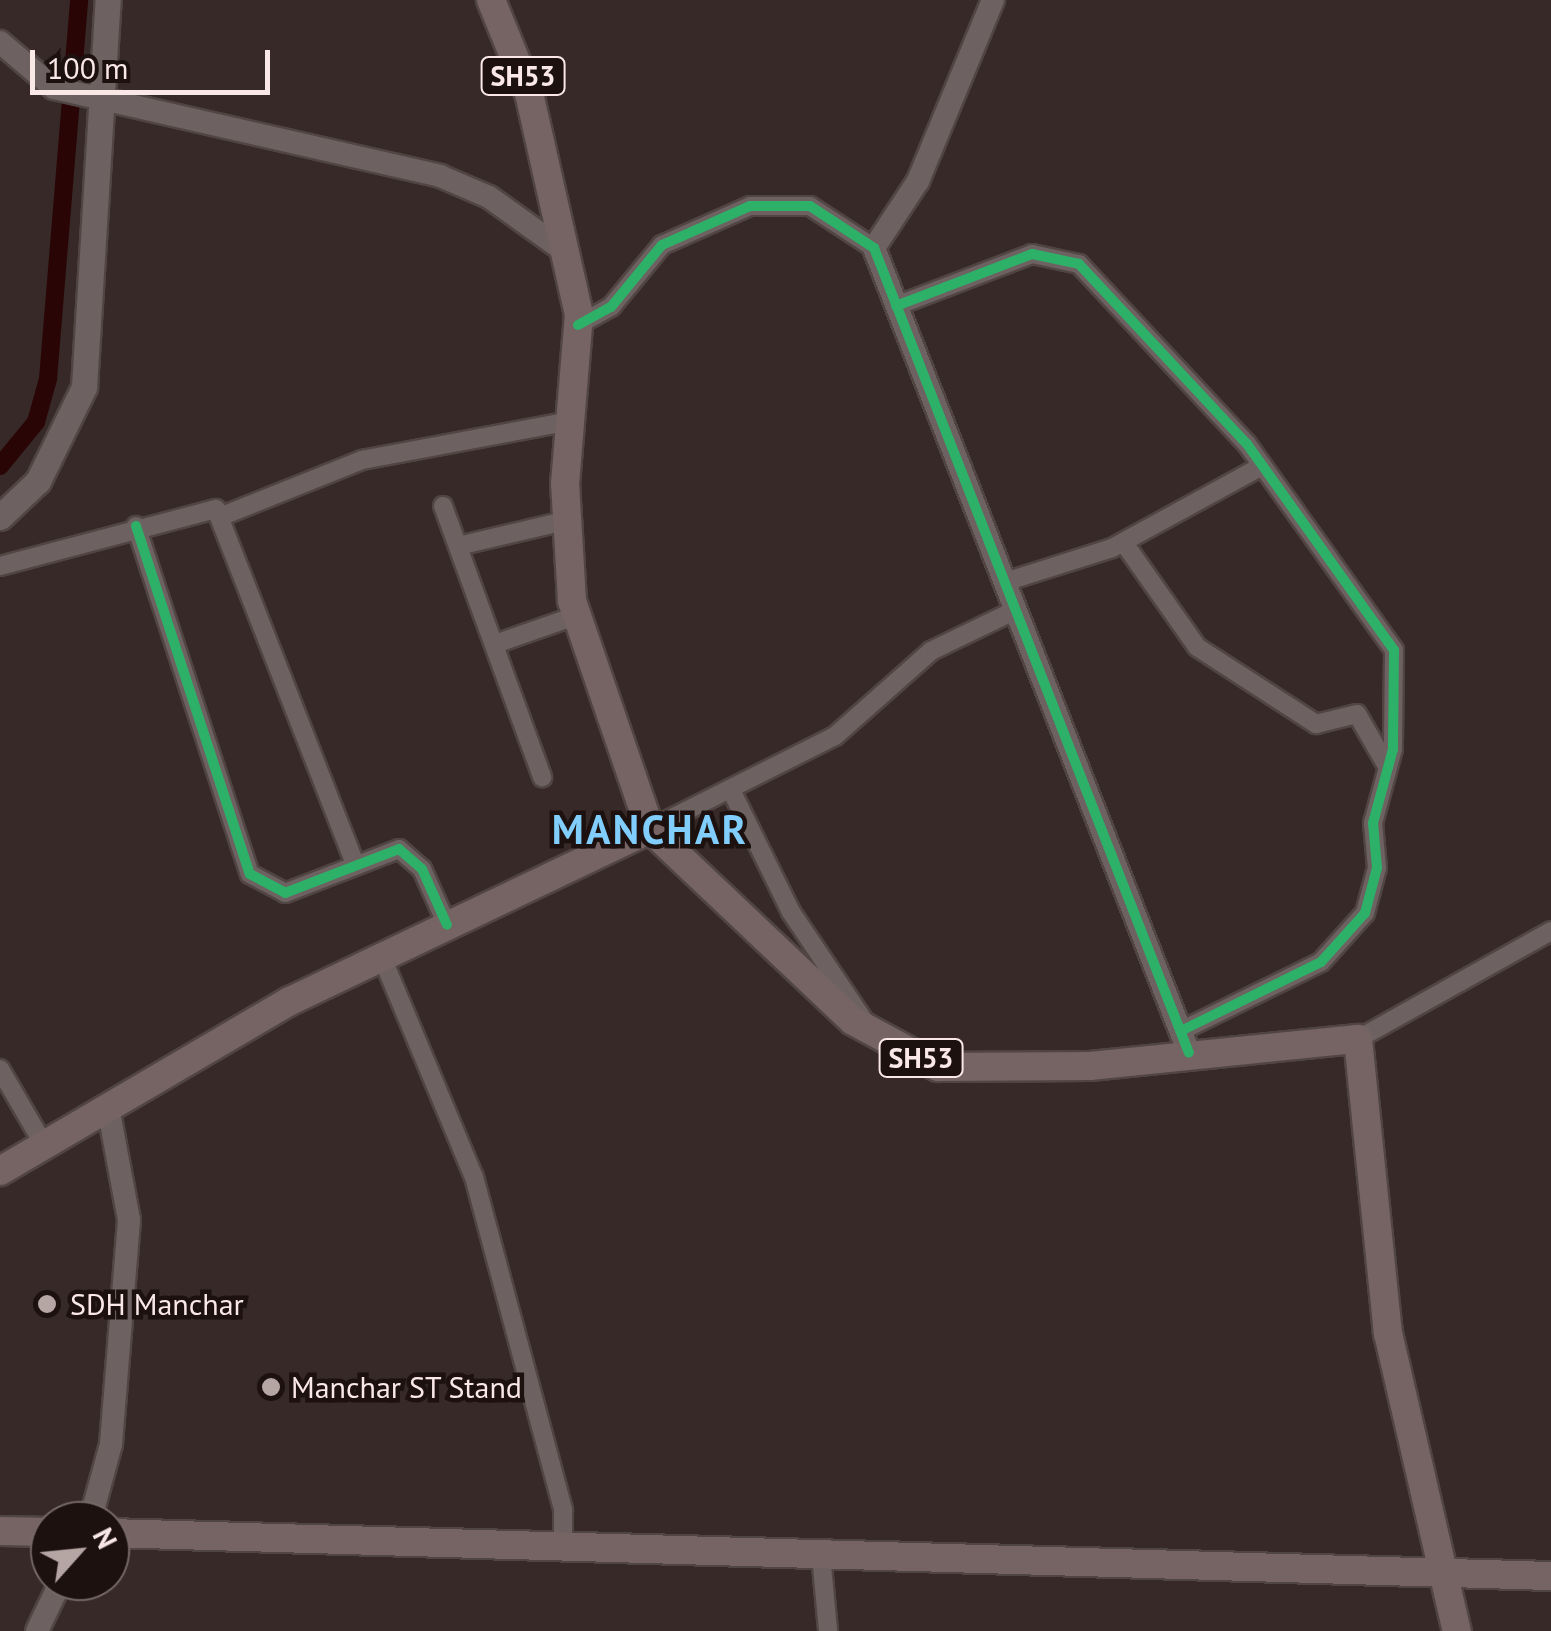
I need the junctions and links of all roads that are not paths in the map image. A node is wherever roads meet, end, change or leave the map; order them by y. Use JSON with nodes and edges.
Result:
{"nodes":[{"id":1,"x":108,"y":0,"type":"edge"},
{"id":2,"x":491,"y":0,"type":"edge"},
{"id":3,"x":993,"y":0,"type":"edge"},
{"id":4,"x":0,"y":42,"type":"edge"},
{"id":5,"x":98,"y":101,"type":"junction"},
{"id":6,"x":874,"y":248,"type":"junction"},
{"id":7,"x":564,"y":250,"type":"junction"},
{"id":8,"x":896,"y":306,"type":"junction"},
{"id":9,"x":578,"y":324,"type":"junction"},
{"id":10,"x":570,"y":420,"type":"junction"},
{"id":11,"x":1262,"y":466,"type":"junction"},
{"id":12,"x":443,"y":506,"type":"dead end"},
{"id":13,"x":222,"y":516,"type":"junction"},
{"id":14,"x":0,"y":517,"type":"edge"},
{"id":15,"x":566,"y":520,"type":"junction"},
{"id":16,"x":136,"y":526,"type":"junction"},
{"id":17,"x":1124,"y":543,"type":"junction"},
{"id":18,"x":458,"y":546,"type":"junction"},
{"id":19,"x":0,"y":566,"type":"edge"},
{"id":20,"x":1005,"y":582,"type":"junction"},
{"id":21,"x":1016,"y":610,"type":"junction"},
{"id":22,"x":575,"y":616,"type":"junction"},
{"id":23,"x":495,"y":644,"type":"junction"},
{"id":24,"x":1387,"y":766,"type":"junction"},
{"id":25,"x":542,"y":777,"type":"dead end"},
{"id":26,"x":732,"y":792,"type":"junction"},
{"id":27,"x":650,"y":829,"type":"junction"},
{"id":28,"x":355,"y":863,"type":"junction"},
{"id":29,"x":447,"y":925,"type":"junction"},
{"id":30,"x":1551,"y":931,"type":"edge"},
{"id":31,"x":382,"y":955,"type":"junction"},
{"id":32,"x":871,"y":1032,"type":"junction"},
{"id":33,"x":1358,"y":1039,"type":"junction"},
{"id":34,"x":1185,"y":1042,"type":"junction"},
{"id":35,"x":0,"y":1069,"type":"edge"},
{"id":36,"x":108,"y":1108,"type":"junction"},
{"id":37,"x":44,"y":1145,"type":"junction"},
{"id":38,"x":0,"y":1171,"type":"edge"},
{"id":39,"x":95,"y":1501,"type":"edge"},
{"id":40,"x":0,"y":1531,"type":"edge"},
{"id":41,"x":30,"y":1532,"type":"edge"},
{"id":42,"x":130,"y":1533,"type":"edge"},
{"id":43,"x":562,"y":1544,"type":"junction"},
{"id":44,"x":821,"y":1555,"type":"junction"},
{"id":45,"x":1441,"y":1573,"type":"junction"},
{"id":46,"x":1551,"y":1576,"type":"edge"},
{"id":47,"x":52,"y":1601,"type":"edge"},
{"id":48,"x":37,"y":1631,"type":"edge"},
{"id":49,"x":828,"y":1631,"type":"edge"},
{"id":50,"x":1457,"y":1631,"type":"edge"}],
"edges":[{"from":1,"to":5,"type":"main road"},
{"from":2,"to":7,"type":"main road","number":"SH53"},
{"from":3,"to":6,"type":"street"},
{"from":4,"to":5,"type":"street"},
{"from":5,"to":7,"type":"street"},
{"from":5,"to":14,"type":"main road"},
{"from":6,"to":8,"type":"street"},
{"from":6,"to":9,"type":"street"},
{"from":7,"to":9,"type":"main road","number":"SH53"},
{"from":8,"to":11,"type":"street"},
{"from":8,"to":20,"type":"street"},
{"from":9,"to":10,"type":"main road","number":"SH53"},
{"from":10,"to":13,"type":"street"},
{"from":10,"to":15,"type":"main road","number":"SH53"},
{"from":11,"to":17,"type":"street"},
{"from":11,"to":24,"type":"street"},
{"from":12,"to":18,"type":"street"},
{"from":13,"to":16,"type":"street"},
{"from":13,"to":28,"type":"street"},
{"from":15,"to":18,"type":"street"},
{"from":15,"to":22,"type":"main road","number":"SH53"},
{"from":16,"to":19,"type":"street"},
{"from":16,"to":28,"type":"street"},
{"from":17,"to":20,"type":"street"},
{"from":17,"to":24,"type":"street"},
{"from":18,"to":23,"type":"street"},
{"from":20,"to":21,"type":"street"},
{"from":21,"to":26,"type":"street"},
{"from":21,"to":34,"type":"street"},
{"from":22,"to":23,"type":"street"},
{"from":22,"to":27,"type":"main road","number":"SH53"},
{"from":23,"to":25,"type":"street"},
{"from":24,"to":34,"type":"street"},
{"from":26,"to":27,"type":"street"},
{"from":26,"to":32,"type":"street"},
{"from":27,"to":29,"type":"main road"},
{"from":27,"to":32,"type":"main road","number":"SH53"},
{"from":28,"to":29,"type":"street"},
{"from":29,"to":31,"type":"main road"},
{"from":30,"to":33,"type":"street"},
{"from":31,"to":36,"type":"main road"},
{"from":31,"to":43,"type":"street"},
{"from":32,"to":34,"type":"main road","number":"SH53"},
{"from":33,"to":34,"type":"main road","number":"SH53"},
{"from":33,"to":45,"type":"main road"},
{"from":35,"to":37,"type":"street"},
{"from":36,"to":37,"type":"main road"},
{"from":36,"to":39,"type":"street"},
{"from":37,"to":38,"type":"main road"},
{"from":40,"to":41,"type":"main road"},
{"from":42,"to":43,"type":"main road"},
{"from":43,"to":44,"type":"main road"},
{"from":44,"to":45,"type":"main road"},
{"from":44,"to":49,"type":"street"},
{"from":45,"to":46,"type":"main road"},
{"from":45,"to":50,"type":"main road"},
{"from":47,"to":48,"type":"street"}]}
